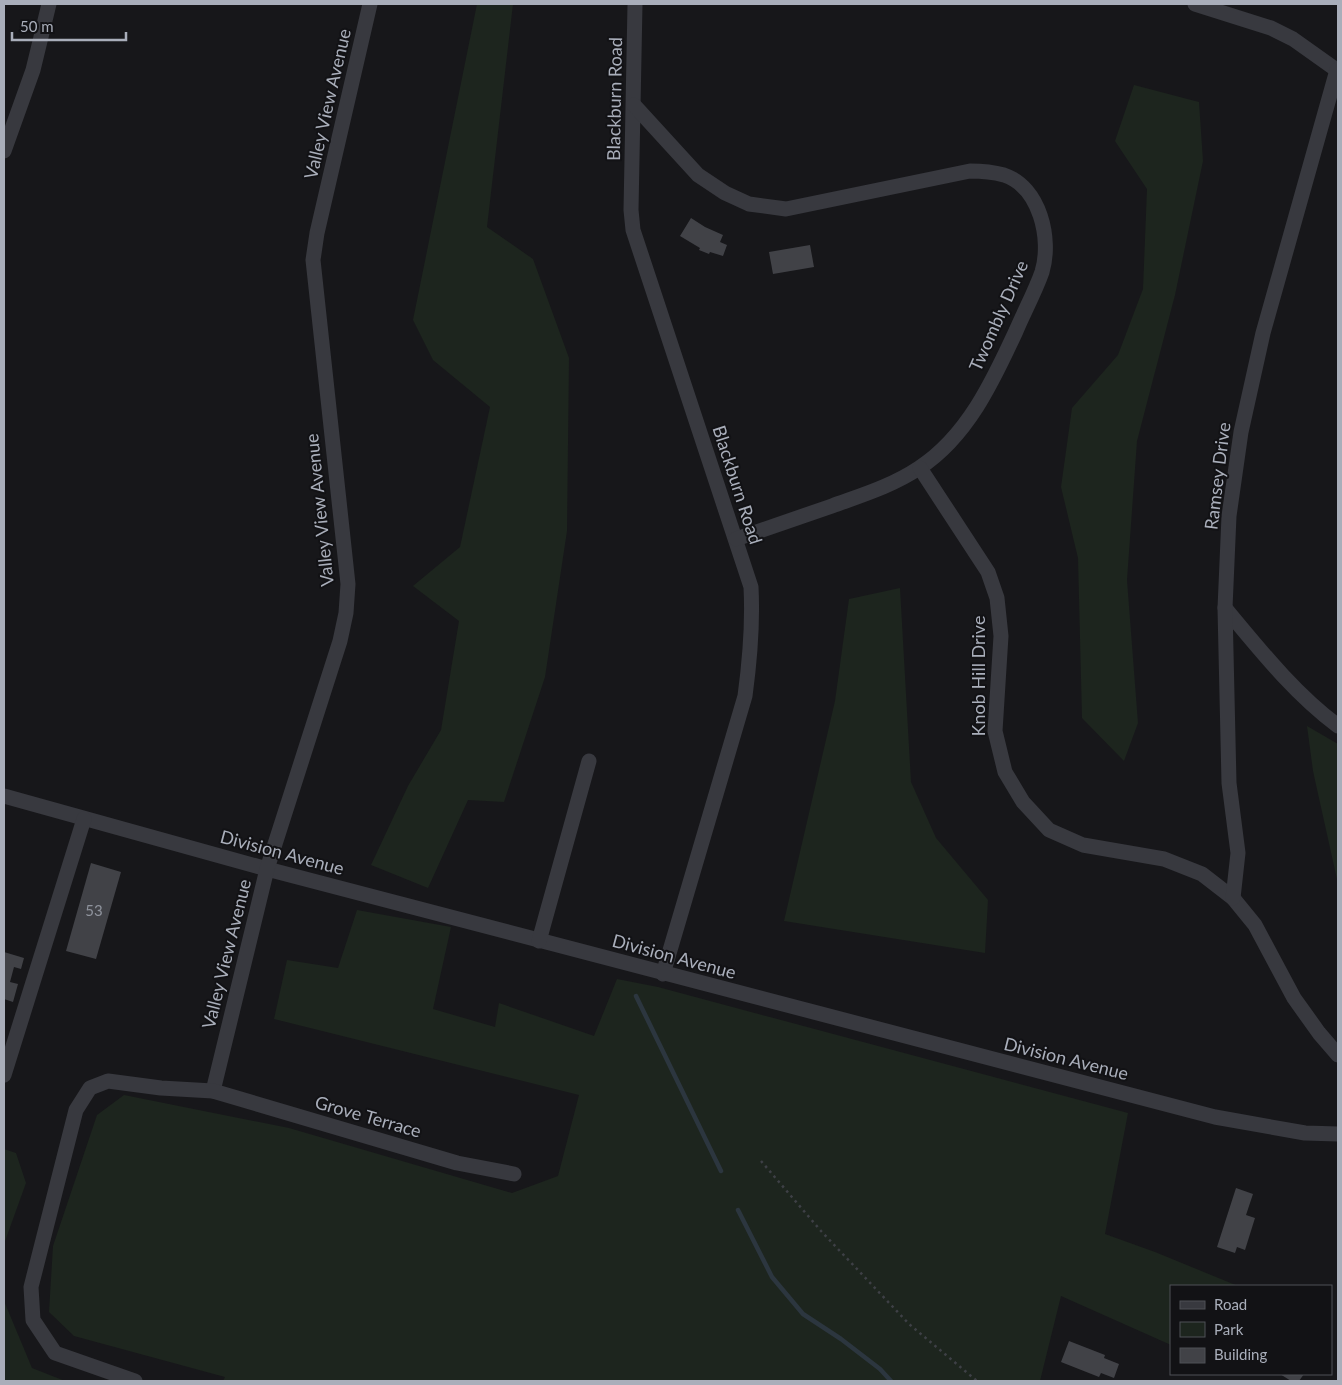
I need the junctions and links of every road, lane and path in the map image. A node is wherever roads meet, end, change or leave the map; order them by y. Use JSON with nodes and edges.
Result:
{"nodes":[{"id":1,"x":49,"y":4,"type":"edge"},
{"id":2,"x":370,"y":4,"type":"edge"},
{"id":3,"x":635,"y":4,"type":"edge"},
{"id":4,"x":1195,"y":4,"type":"edge"},
{"id":5,"x":1338,"y":71,"type":"edge"},
{"id":6,"x":634,"y":106,"type":"junction"},
{"id":7,"x":4,"y":150,"type":"edge"},
{"id":8,"x":920,"y":468,"type":"junction"},
{"id":9,"x":736,"y":539,"type":"junction"},
{"id":10,"x":1225,"y":608,"type":"junction"},
{"id":11,"x":1338,"y":726,"type":"edge"},
{"id":12,"x":589,"y":761,"type":"dead end"},
{"id":13,"x":4,"y":796,"type":"edge"},
{"id":14,"x":84,"y":818,"type":"junction"},
{"id":15,"x":267,"y":869,"type":"junction"},
{"id":16,"x":1233,"y":898,"type":"junction"},
{"id":17,"x":539,"y":941,"type":"junction"},
{"id":18,"x":663,"y":974,"type":"junction"},
{"id":19,"x":1338,"y":1055,"type":"edge"},
{"id":20,"x":4,"y":1075,"type":"edge"},
{"id":21,"x":213,"y":1091,"type":"junction"},
{"id":22,"x":1338,"y":1134,"type":"edge"},
{"id":23,"x":761,"y":1161,"type":"dead end"},
{"id":24,"x":514,"y":1174,"type":"dead end"},
{"id":25,"x":135,"y":1381,"type":"edge"},
{"id":26,"x":977,"y":1381,"type":"edge"}],
"edges":[{"from":1,"to":7,"type":"street"},
{"from":2,"to":15,"type":"street","name":"Valley View Avenue"},
{"from":3,"to":6,"type":"street","name":"Blackburn Road"},
{"from":4,"to":5,"type":"street"},
{"from":5,"to":10,"type":"street","name":"Ramsey Drive"},
{"from":6,"to":8,"type":"street","name":"Twombly Drive"},
{"from":6,"to":9,"type":"street","name":"Blackburn Road"},
{"from":8,"to":9,"type":"street","name":"Twombly Drive"},
{"from":8,"to":16,"type":"street","name":"Knob Hill Drive"},
{"from":9,"to":18,"type":"street","name":"Blackburn Road"},
{"from":10,"to":11,"type":"street"},
{"from":10,"to":16,"type":"street","name":"Ramsey Drive"},
{"from":12,"to":17,"type":"street"},
{"from":13,"to":14,"type":"street","name":"Division Avenue"},
{"from":14,"to":15,"type":"street","name":"Division Avenue"},
{"from":14,"to":20,"type":"street"},
{"from":15,"to":17,"type":"street","name":"Division Avenue"},
{"from":15,"to":21,"type":"street","name":"Valley View Avenue"},
{"from":16,"to":19,"type":"street","name":"Knob Hill Drive"},
{"from":17,"to":18,"type":"street","name":"Division Avenue"},
{"from":18,"to":22,"type":"street","name":"Division Avenue"},
{"from":21,"to":24,"type":"street","name":"Grove Terrace"},
{"from":21,"to":25,"type":"street","name":"Grove Terrace"},
{"from":23,"to":26,"type":"path"}]}
